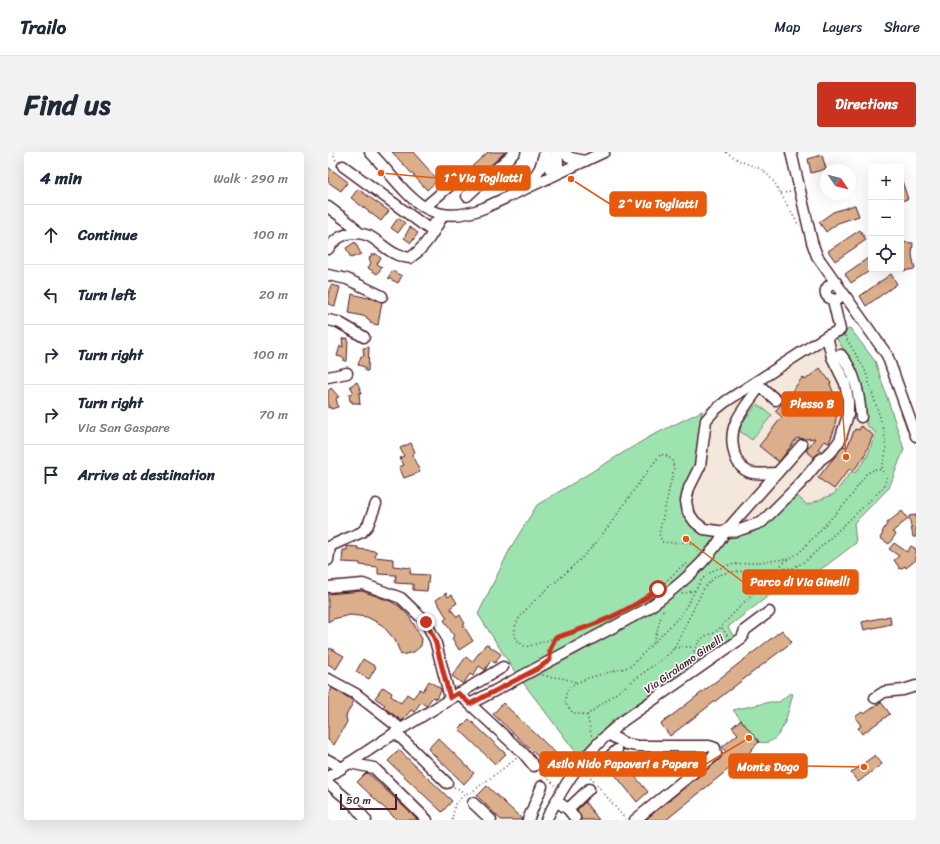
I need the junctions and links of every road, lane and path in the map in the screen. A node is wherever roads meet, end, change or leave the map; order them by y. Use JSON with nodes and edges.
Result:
{"nodes":[{"id":1,"x":371,"y":152,"type":"edge"},
{"id":2,"x":515,"y":152,"type":"edge"},
{"id":3,"x":545,"y":152,"type":"edge"},
{"id":4,"x":556,"y":152,"type":"edge"},
{"id":5,"x":562,"y":152,"type":"edge"},
{"id":6,"x":604,"y":152,"type":"edge"},
{"id":7,"x":726,"y":152,"type":"edge"},
{"id":8,"x":791,"y":152,"type":"edge"},
{"id":9,"x":585,"y":161,"type":"junction"},
{"id":10,"x":500,"y":165,"type":"junction"},
{"id":11,"x":343,"y":166,"type":"dead end"},
{"id":12,"x":558,"y":173,"type":"junction"},
{"id":13,"x":454,"y":182,"type":"dead end"},
{"id":14,"x":800,"y":188,"type":"junction"},
{"id":15,"x":525,"y":189,"type":"junction"},
{"id":16,"x":780,"y":193,"type":"junction"},
{"id":17,"x":467,"y":196,"type":"dead end"},
{"id":18,"x":328,"y":207,"type":"edge"},
{"id":19,"x":424,"y":207,"type":"junction"},
{"id":20,"x":444,"y":215,"type":"junction"},
{"id":21,"x":800,"y":227,"type":"dead end"},
{"id":22,"x":359,"y":233,"type":"junction"},
{"id":23,"x":328,"y":249,"type":"edge"},
{"id":24,"x":817,"y":256,"type":"junction"},
{"id":25,"x":328,"y":275,"type":"edge"},
{"id":26,"x":836,"y":282,"type":"junction"},
{"id":27,"x":827,"y":288,"type":"junction"},
{"id":28,"x":845,"y":294,"type":"junction"},
{"id":29,"x":382,"y":296,"type":"dead end"},
{"id":30,"x":834,"y":300,"type":"junction"},
{"id":31,"x":328,"y":320,"type":"edge"},
{"id":32,"x":834,"y":333,"type":"junction"},
{"id":33,"x":364,"y":337,"type":"dead end"},
{"id":34,"x":832,"y":357,"type":"junction"},
{"id":35,"x":347,"y":373,"type":"dead end"},
{"id":36,"x":328,"y":377,"type":"edge"},
{"id":37,"x":758,"y":384,"type":"junction"},
{"id":38,"x":776,"y":400,"type":"dead end"},
{"id":39,"x":861,"y":417,"type":"dead end"},
{"id":40,"x":916,"y":436,"type":"edge"},
{"id":41,"x":802,"y":445,"type":"dead end"},
{"id":42,"x":882,"y":470,"type":"junction"},
{"id":43,"x":777,"y":474,"type":"junction"},
{"id":44,"x":376,"y":504,"type":"dead end"},
{"id":45,"x":726,"y":532,"type":"junction"},
{"id":46,"x":699,"y":554,"type":"dead end"},
{"id":47,"x":788,"y":559,"type":"junction"},
{"id":48,"x":328,"y":560,"type":"edge"},
{"id":49,"x":690,"y":562,"type":"dead end"},
{"id":50,"x":775,"y":570,"type":"junction"},
{"id":51,"x":328,"y":587,"type":"edge"},
{"id":52,"x":662,"y":592,"type":"junction"},
{"id":53,"x":648,"y":597,"type":"dead end"},
{"id":54,"x":628,"y":608,"type":"dead end"},
{"id":55,"x":769,"y":612,"type":"dead end"},
{"id":56,"x":615,"y":616,"type":"dead end"},
{"id":57,"x":721,"y":627,"type":"junction"},
{"id":58,"x":555,"y":638,"type":"junction"},
{"id":59,"x":654,"y":642,"type":"junction"},
{"id":60,"x":733,"y":644,"type":"junction"},
{"id":61,"x":695,"y":647,"type":"junction"},
{"id":62,"x":674,"y":648,"type":"junction"},
{"id":63,"x":550,"y":660,"type":"junction"},
{"id":64,"x":503,"y":667,"type":"dead end"},
{"id":65,"x":537,"y":669,"type":"junction"},
{"id":66,"x":686,"y":678,"type":"junction"},
{"id":67,"x":328,"y":679,"type":"edge"},
{"id":68,"x":576,"y":682,"type":"junction"},
{"id":69,"x":916,"y":686,"type":"edge"},
{"id":70,"x":454,"y":696,"type":"junction"},
{"id":71,"x":875,"y":698,"type":"dead end"},
{"id":72,"x":470,"y":704,"type":"junction"},
{"id":73,"x":587,"y":715,"type":"junction"},
{"id":74,"x":398,"y":731,"type":"junction"},
{"id":75,"x":608,"y":734,"type":"junction"},
{"id":76,"x":594,"y":748,"type":"junction"},
{"id":77,"x":617,"y":750,"type":"dead end"},
{"id":78,"x":524,"y":754,"type":"junction"},
{"id":79,"x":328,"y":760,"type":"edge"},
{"id":80,"x":582,"y":760,"type":"junction"},
{"id":81,"x":345,"y":765,"type":"junction"},
{"id":82,"x":534,"y":766,"type":"joint"},
{"id":83,"x":328,"y":777,"type":"edge"},
{"id":84,"x":328,"y":783,"type":"edge"},
{"id":85,"x":450,"y":784,"type":"joint"},
{"id":86,"x":542,"y":786,"type":"dead end"},
{"id":87,"x":589,"y":789,"type":"dead end"},
{"id":88,"x":561,"y":790,"type":"junction"},
{"id":89,"x":465,"y":794,"type":"junction"},
{"id":90,"x":556,"y":801,"type":"junction"},
{"id":91,"x":473,"y":803,"type":"dead end"},
{"id":92,"x":568,"y":809,"type":"junction"},
{"id":93,"x":575,"y":818,"type":"dead end"},
{"id":94,"x":548,"y":819,"type":"edge"},
{"id":95,"x":366,"y":820,"type":"edge"},
{"id":96,"x":428,"y":820,"type":"edge"},
{"id":97,"x":452,"y":820,"type":"edge"},
{"id":98,"x":491,"y":820,"type":"edge"},
{"id":99,"x":528,"y":820,"type":"edge"},
{"id":100,"x":626,"y":820,"type":"edge"},
{"id":101,"x":635,"y":820,"type":"edge"}],
"edges":[{"from":1,"to":19,"type":"street"},
{"from":2,"to":10,"type":"street"},
{"from":3,"to":12,"type":"street"},
{"from":3,"to":15,"type":"street"},
{"from":4,"to":12,"type":"street"},
{"from":5,"to":9,"type":"street"},
{"from":6,"to":9,"type":"street"},
{"from":7,"to":16,"type":"path"},
{"from":8,"to":14,"type":"street"},
{"from":9,"to":12,"type":"street"},
{"from":10,"to":15,"type":"path"},
{"from":10,"to":17,"type":"street"},
{"from":11,"to":20,"type":"street"},
{"from":12,"to":15,"type":"street"},
{"from":13,"to":19,"type":"street"},
{"from":14,"to":16,"type":"path"},
{"from":14,"to":24,"type":"street"},
{"from":15,"to":20,"type":"street"},
{"from":16,"to":21,"type":"path"},
{"from":18,"to":22,"type":"street"},
{"from":19,"to":20,"type":"street"},
{"from":20,"to":22,"type":"street"},
{"from":22,"to":23,"type":"street"},
{"from":24,"to":26,"type":"street"},
{"from":24,"to":27,"type":"street"},
{"from":25,"to":29,"type":"street"},
{"from":26,"to":27,"type":"street"},
{"from":26,"to":28,"type":"street"},
{"from":27,"to":30,"type":"street"},
{"from":28,"to":30,"type":"street"},
{"from":28,"to":40,"type":"street"},
{"from":30,"to":32,"type":"street"},
{"from":31,"to":33,"type":"street"},
{"from":32,"to":34,"type":"street"},
{"from":32,"to":37,"type":"street"},
{"from":32,"to":42,"type":"path"},
{"from":34,"to":39,"type":"street"},
{"from":34,"to":45,"type":"street"},
{"from":35,"to":36,"type":"street"},
{"from":37,"to":38,"type":"street"},
{"from":37,"to":43,"type":"street"},
{"from":37,"to":45,"type":"street"},
{"from":41,"to":43,"type":"street"},
{"from":42,"to":47,"type":"path"},
{"from":42,"to":50,"type":"path"},
{"from":43,"to":45,"type":"street"},
{"from":44,"to":48,"type":"street"},
{"from":45,"to":52,"type":"street"},
{"from":46,"to":58,"type":"path"},
{"from":47,"to":50,"type":"path"},
{"from":47,"to":59,"type":"path"},
{"from":49,"to":52,"type":"path"},
{"from":50,"to":57,"type":"path"},
{"from":50,"to":62,"type":"path"},
{"from":51,"to":70,"type":"street"},
{"from":52,"to":59,"type":"path"},
{"from":52,"to":63,"type":"street"},
{"from":53,"to":54,"type":"path"},
{"from":55,"to":60,"type":"street","name":"Via Girolamo Ginelli"},
{"from":56,"to":58,"type":"path"},
{"from":57,"to":60,"type":"path"},
{"from":57,"to":61,"type":"path"},
{"from":58,"to":63,"type":"path"},
{"from":59,"to":68,"type":"path"},
{"from":60,"to":66,"type":"street","name":"Via Girolamo Ginelli"},
{"from":61,"to":62,"type":"path"},
{"from":61,"to":66,"type":"path"},
{"from":62,"to":73,"type":"path"},
{"from":63,"to":65,"type":"street"},
{"from":64,"to":70,"type":"street"},
{"from":65,"to":68,"type":"path"},
{"from":65,"to":72,"type":"street"},
{"from":66,"to":75,"type":"street","name":"Via Girolamo Ginelli"},
{"from":67,"to":74,"type":"street"},
{"from":68,"to":73,"type":"path"},
{"from":69,"to":71,"type":"street"},
{"from":70,"to":72,"type":"street"},
{"from":70,"to":74,"type":"street"},
{"from":72,"to":78,"type":"street"},
{"from":73,"to":76,"type":"path"},
{"from":74,"to":81,"type":"street"},
{"from":74,"to":85,"type":"street"},
{"from":75,"to":76,"type":"street","name":"Via Girolamo Ginelli"},
{"from":75,"to":101,"type":"street"},
{"from":76,"to":80,"type":"street","name":"Via Girolamo Ginelli"},
{"from":77,"to":80,"type":"street"},
{"from":78,"to":82,"type":"street"},
{"from":78,"to":89,"type":"path"},
{"from":79,"to":81,"type":"street"},
{"from":80,"to":88,"type":"street","name":"Via Girolamo Ginelli"},
{"from":80,"to":100,"type":"path"},
{"from":81,"to":83,"type":"street"},
{"from":81,"to":96,"type":"street"},
{"from":82,"to":88,"type":"path"},
{"from":84,"to":95,"type":"street"},
{"from":85,"to":89,"type":"path"},
{"from":86,"to":99,"type":"street"},
{"from":87,"to":92,"type":"street"},
{"from":88,"to":90,"type":"street","name":"Via Girolamo Ginelli"},
{"from":89,"to":97,"type":"path"},
{"from":90,"to":92,"type":"street"},
{"from":90,"to":94,"type":"street","name":"Via Girolamo Ginelli"},
{"from":91,"to":98,"type":"street"},
{"from":92,"to":93,"type":"street"}]}
